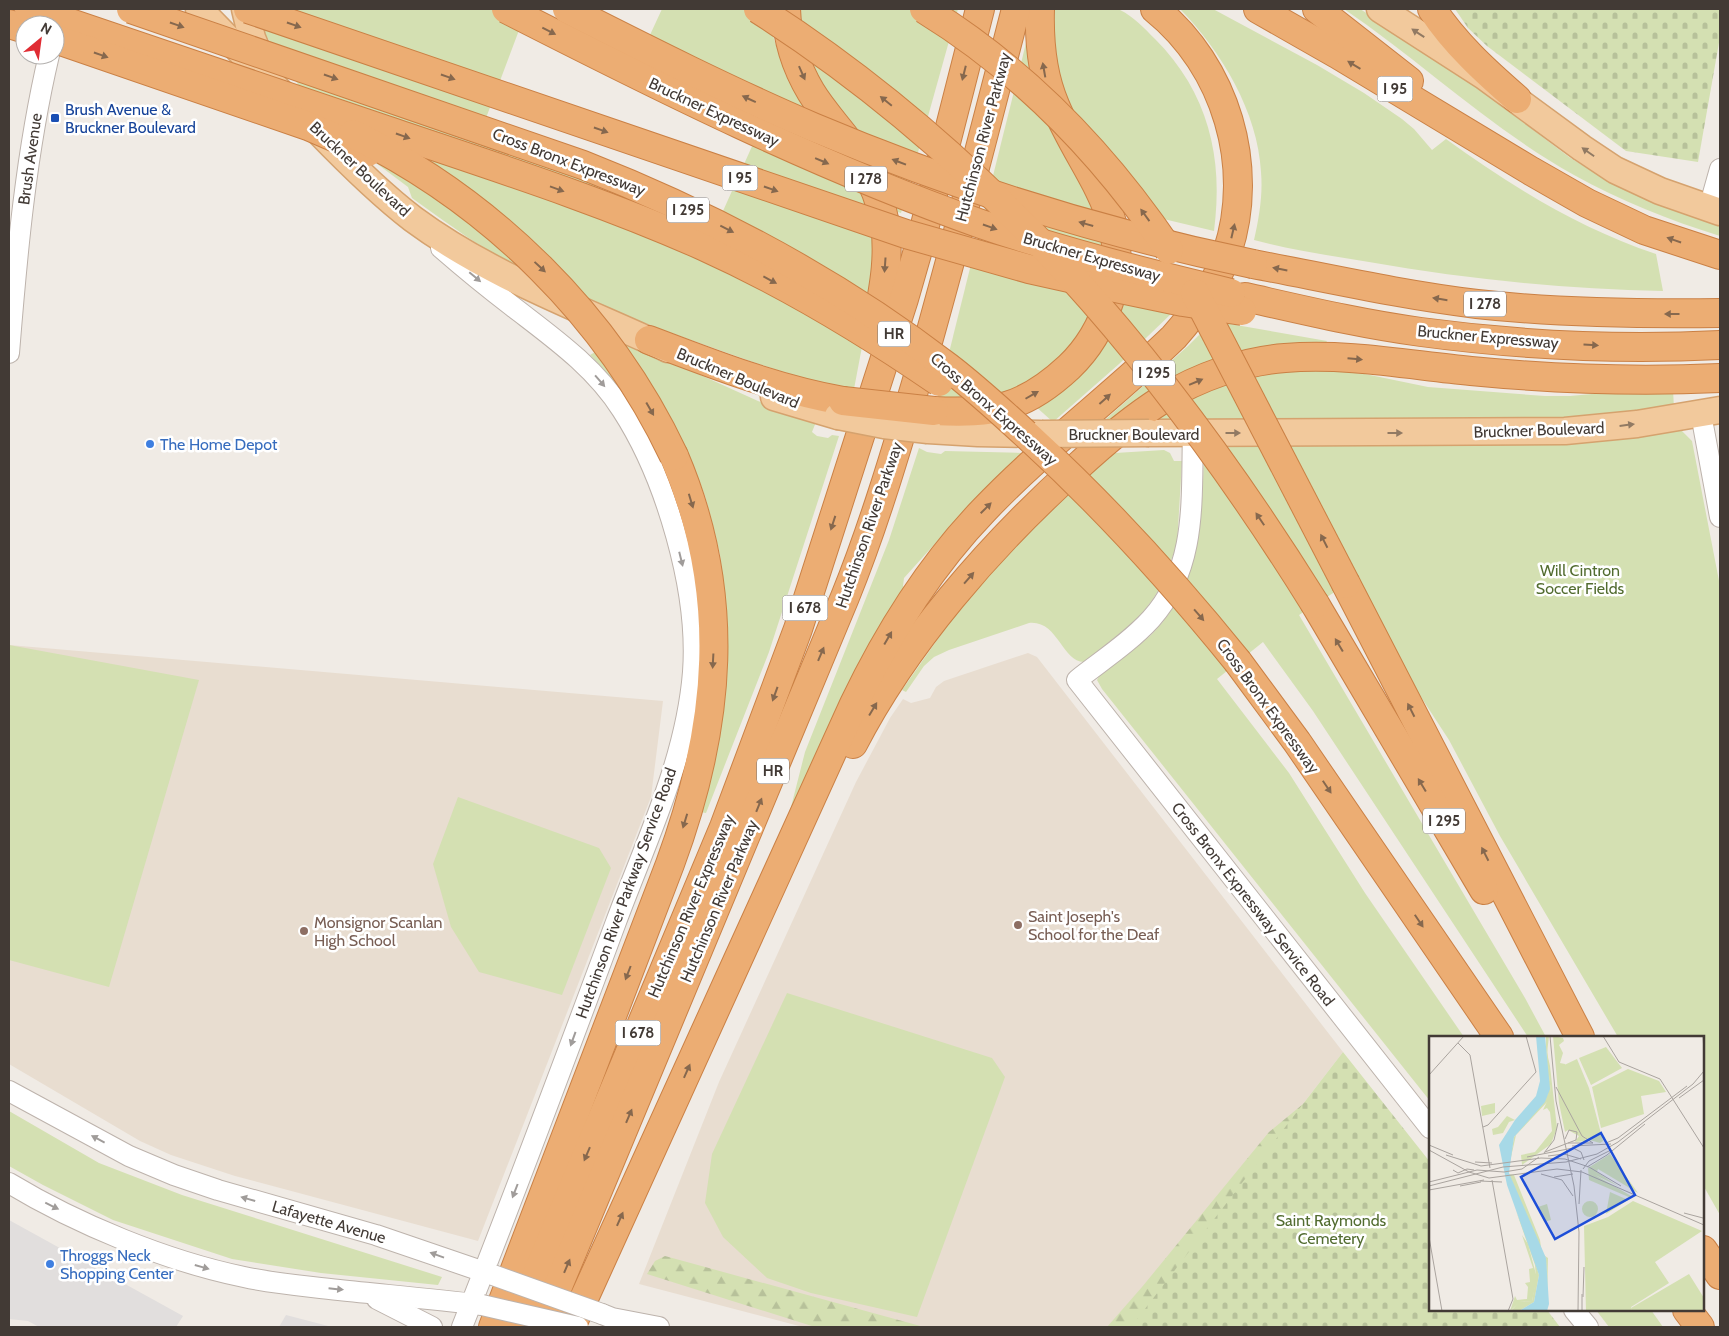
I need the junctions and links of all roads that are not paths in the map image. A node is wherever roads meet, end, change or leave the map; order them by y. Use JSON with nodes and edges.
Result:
{"nodes":[{"id":1,"x":29,"y":9,"type":"edge"},
{"id":2,"x":131,"y":9,"type":"edge"},
{"id":3,"x":199,"y":9,"type":"edge"},
{"id":4,"x":246,"y":9,"type":"edge"},
{"id":5,"x":506,"y":9,"type":"edge"},
{"id":6,"x":567,"y":9,"type":"edge"},
{"id":7,"x":758,"y":9,"type":"edge"},
{"id":8,"x":786,"y":9,"type":"edge"},
{"id":9,"x":924,"y":9,"type":"edge"},
{"id":10,"x":980,"y":9,"type":"edge"},
{"id":11,"x":1016,"y":9,"type":"edge"},
{"id":12,"x":1040,"y":9,"type":"edge"},
{"id":13,"x":1155,"y":9,"type":"edge"},
{"id":14,"x":1258,"y":9,"type":"edge"},
{"id":15,"x":1317,"y":9,"type":"edge"},
{"id":16,"x":1380,"y":9,"type":"edge"},
{"id":17,"x":1432,"y":9,"type":"edge"},
{"id":18,"x":65,"y":43,"type":"edge"},
{"id":19,"x":47,"y":65,"type":"edge"},
{"id":20,"x":224,"y":75,"type":"junction"},
{"id":21,"x":1517,"y":99,"type":"junction"},
{"id":22,"x":288,"y":100,"type":"junction"},
{"id":23,"x":1720,"y":169,"type":"edge"},
{"id":24,"x":1531,"y":171,"type":"junction"},
{"id":25,"x":386,"y":198,"type":"junction"},
{"id":26,"x":1715,"y":210,"type":"edge"},
{"id":27,"x":490,"y":223,"type":"junction"},
{"id":28,"x":1720,"y":255,"type":"edge"},
{"id":29,"x":1244,"y":304,"type":"junction"},
{"id":30,"x":1720,"y":314,"type":"edge"},
{"id":31,"x":649,"y":340,"type":"joint"},
{"id":32,"x":1720,"y":345,"type":"edge"},
{"id":33,"x":9,"y":353,"type":"edge"},
{"id":34,"x":1720,"y":378,"type":"edge"},
{"id":35,"x":1710,"y":412,"type":"edge"},
{"id":36,"x":931,"y":421,"type":"junction"},
{"id":37,"x":1193,"y":433,"type":"junction"},
{"id":38,"x":848,"y":477,"type":"junction"},
{"id":39,"x":1720,"y":517,"type":"edge"},
{"id":40,"x":1155,"y":566,"type":"junction"},
{"id":41,"x":712,"y":1015,"type":"junction"},
{"id":42,"x":1498,"y":1036,"type":"edge"},
{"id":43,"x":1571,"y":1036,"type":"edge"},
{"id":44,"x":1579,"y":1036,"type":"edge"},
{"id":45,"x":9,"y":1091,"type":"edge"},
{"id":46,"x":1429,"y":1127,"type":"edge"},
{"id":47,"x":9,"y":1183,"type":"edge"},
{"id":48,"x":1704,"y":1251,"type":"edge"},
{"id":49,"x":488,"y":1274,"type":"junction"},
{"id":50,"x":1720,"y":1275,"type":"edge"},
{"id":51,"x":362,"y":1292,"type":"junction"},
{"id":52,"x":1575,"y":1311,"type":"edge"},
{"id":53,"x":1688,"y":1311,"type":"edge"},
{"id":54,"x":482,"y":1312,"type":"edge"},
{"id":55,"x":607,"y":1320,"type":"edge"},
{"id":56,"x":432,"y":1327,"type":"edge"},
{"id":57,"x":462,"y":1327,"type":"edge"},
{"id":58,"x":515,"y":1327,"type":"edge"},
{"id":59,"x":541,"y":1327,"type":"edge"},
{"id":60,"x":571,"y":1327,"type":"edge"},
{"id":61,"x":578,"y":1327,"type":"edge"},
{"id":62,"x":659,"y":1327,"type":"edge"},
{"id":63,"x":1588,"y":1327,"type":"edge"},
{"id":64,"x":1700,"y":1327,"type":"edge"}],
"edges":[{"from":1,"to":20,"type":"highway","bridge":true},
{"from":2,"to":40,"type":"highway","name":"Cross Bronx Expressway","number":"I 295","one_way":true,"bridge":true},
{"from":3,"to":22,"type":"main road","name":"Bruckner Boulevard"},
{"from":4,"to":22,"type":"main road"},
{"from":4,"to":29,"type":"highway","number":"I 95","one_way":true,"bridge":true},
{"from":5,"to":29,"type":"highway","name":"Bruckner Expressway","number":"I 278","one_way":true,"bridge":true},
{"from":30,"to":6,"type":"highway","name":"Bruckner Expressway","number":"I 278","one_way":true,"bridge":true},
{"from":43,"to":7,"type":"highway","number":"I 295","one_way":true,"bridge":true},
{"from":8,"to":38,"type":"highway","one_way":true},
{"from":44,"to":9,"type":"highway","one_way":true,"bridge":true},
{"from":10,"to":38,"type":"highway","name":"Hutchinson River Parkway","number":"HR","one_way":true},
{"from":59,"to":11,"type":"highway","name":"Hutchinson River Parkway","number":"HR","one_way":true},
{"from":36,"to":12,"type":"highway","one_way":true},
{"from":41,"to":13,"type":"highway","one_way":true},
{"from":24,"to":14,"type":"highway","number":"I 95","one_way":true},
{"from":15,"to":24,"type":"highway"},
{"from":21,"to":16,"type":"main road","one_way":true},
{"from":17,"to":21,"type":"highway"},
{"from":18,"to":27,"type":"highway","one_way":true,"bridge":true},
{"from":19,"to":33,"type":"street","name":"Brush Avenue"},
{"from":20,"to":27,"type":"highway","bridge":true},
{"from":20,"to":40,"type":"highway","one_way":true,"bridge":true},
{"from":26,"to":21,"type":"main road","one_way":true},
{"from":22,"to":25,"type":"main road","name":"Bruckner Boulevard"},
{"from":23,"to":26,"type":"street"},
{"from":28,"to":24,"type":"highway","number":"I 95","one_way":true},
{"from":25,"to":31,"type":"main road","name":"Bruckner Boulevard"},
{"from":25,"to":49,"type":"street","name":"Hutchinson River Parkway Service Road","one_way":true},
{"from":27,"to":54,"type":"highway","one_way":true,"bridge":true},
{"from":29,"to":32,"type":"highway","name":"Bruckner Expressway","number":"I 95","one_way":true},
{"from":31,"to":36,"type":"highway","bridge":true},
{"from":41,"to":34,"type":"highway","one_way":true},
{"from":37,"to":35,"type":"main road","name":"Bruckner Boulevard","one_way":true},
{"from":35,"to":39,"type":"street"},
{"from":36,"to":37,"type":"main road","name":"Bruckner Boulevard","bridge":true},
{"from":37,"to":46,"type":"street","name":"Cross Bronx Expressway Service Road"},
{"from":38,"to":58,"type":"highway","name":"Hutchinson River Expressway","number":"I 678","one_way":true},
{"from":40,"to":42,"type":"highway","name":"Cross Bronx Expressway","number":"I 295","one_way":true,"bridge":true},
{"from":60,"to":41,"type":"highway","one_way":true},
{"from":49,"to":45,"type":"street","name":"Lafayette Avenue","one_way":true},
{"from":47,"to":51,"type":"street","one_way":true},
{"from":48,"to":50,"type":"highway"},
{"from":49,"to":54,"type":"street","name":"Hutchinson River Parkway Service Road"},
{"from":49,"to":55,"type":"street","name":"Lafayette Avenue","bridge":true},
{"from":51,"to":54,"type":"street"},
{"from":51,"to":56,"type":"street"},
{"from":52,"to":63,"type":"street"},
{"from":53,"to":64,"type":"highway"},
{"from":54,"to":57,"type":"street","name":"Hutchinson River Parkway Service Road"},
{"from":54,"to":61,"type":"street","bridge":true},
{"from":55,"to":62,"type":"street","name":"Lafayette Avenue"}]}
